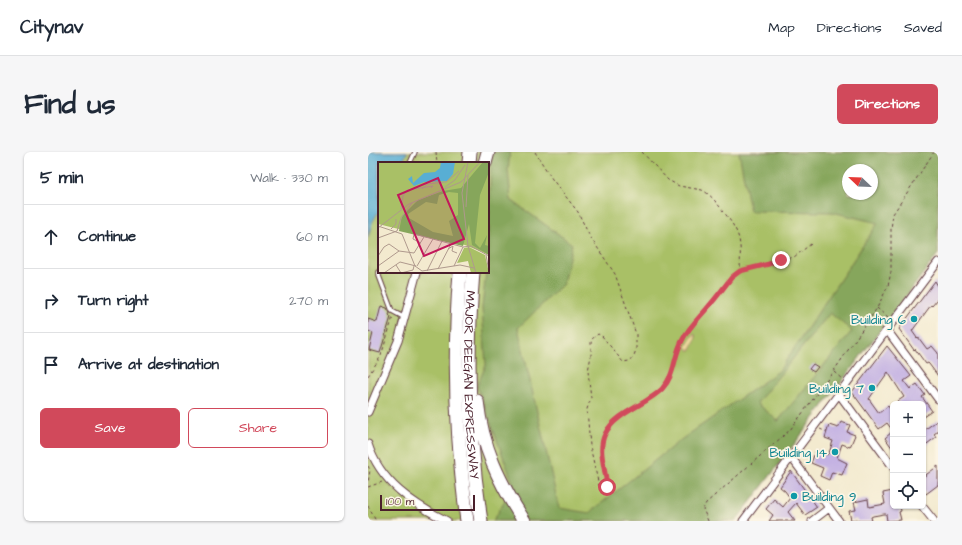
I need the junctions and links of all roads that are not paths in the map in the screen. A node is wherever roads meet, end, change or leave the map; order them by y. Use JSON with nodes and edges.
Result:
{"nodes":[{"id":1,"x":415,"y":152,"type":"edge"},
{"id":2,"x":488,"y":152,"type":"edge"},
{"id":3,"x":410,"y":162,"type":"edge"},
{"id":4,"x":484,"y":162,"type":"edge"},
{"id":5,"x":937,"y":267,"type":"edge"},
{"id":6,"x":379,"y":273,"type":"edge"},
{"id":7,"x":417,"y":273,"type":"edge"},
{"id":8,"x":460,"y":273,"type":"edge"},
{"id":9,"x":473,"y":273,"type":"edge"},
{"id":10,"x":404,"y":318,"type":"junction"},
{"id":11,"x":887,"y":330,"type":"junction"},
{"id":12,"x":469,"y":331,"type":"junction"},
{"id":13,"x":839,"y":394,"type":"junction"},
{"id":14,"x":938,"y":399,"type":"edge"},
{"id":15,"x":368,"y":412,"type":"edge"},
{"id":16,"x":368,"y":444,"type":"edge"},
{"id":17,"x":791,"y":457,"type":"junction"},
{"id":18,"x":890,"y":463,"type":"edge"},
{"id":19,"x":829,"y":508,"type":"junction"},
{"id":20,"x":924,"y":509,"type":"edge"},
{"id":21,"x":447,"y":521,"type":"edge"},
{"id":22,"x":467,"y":521,"type":"edge"},
{"id":23,"x":481,"y":521,"type":"edge"},
{"id":24,"x":524,"y":521,"type":"edge"},
{"id":25,"x":743,"y":521,"type":"edge"},
{"id":26,"x":812,"y":521,"type":"edge"},
{"id":27,"x":839,"y":521,"type":"edge"},
{"id":28,"x":934,"y":521,"type":"edge"}],
"edges":[{"from":1,"to":3,"type":"lane"},
{"from":2,"to":4,"type":"highway"},
{"from":5,"to":11,"type":"street"},
{"from":6,"to":10,"type":"lane"},
{"from":7,"to":10,"type":"street"},
{"from":8,"to":22,"type":"highway","name":"MAJOR DEEGAN EXPRESSWAY"},
{"from":9,"to":12,"type":"highway","name":"MAJOR DEEGAN EXPRESSWAY"},
{"from":10,"to":15,"type":"street"},
{"from":11,"to":13,"type":"street"},
{"from":11,"to":14,"type":"street"},
{"from":12,"to":23,"type":"highway","name":"MAJOR DEEGAN EXPRESSWAY"},
{"from":12,"to":24,"type":"highway"},
{"from":13,"to":17,"type":"street"},
{"from":13,"to":18,"type":"street"},
{"from":16,"to":21,"type":"street"},
{"from":17,"to":19,"type":"street"},
{"from":17,"to":25,"type":"street"},
{"from":19,"to":26,"type":"street"},
{"from":19,"to":27,"type":"street"},
{"from":20,"to":28,"type":"street"}]}
